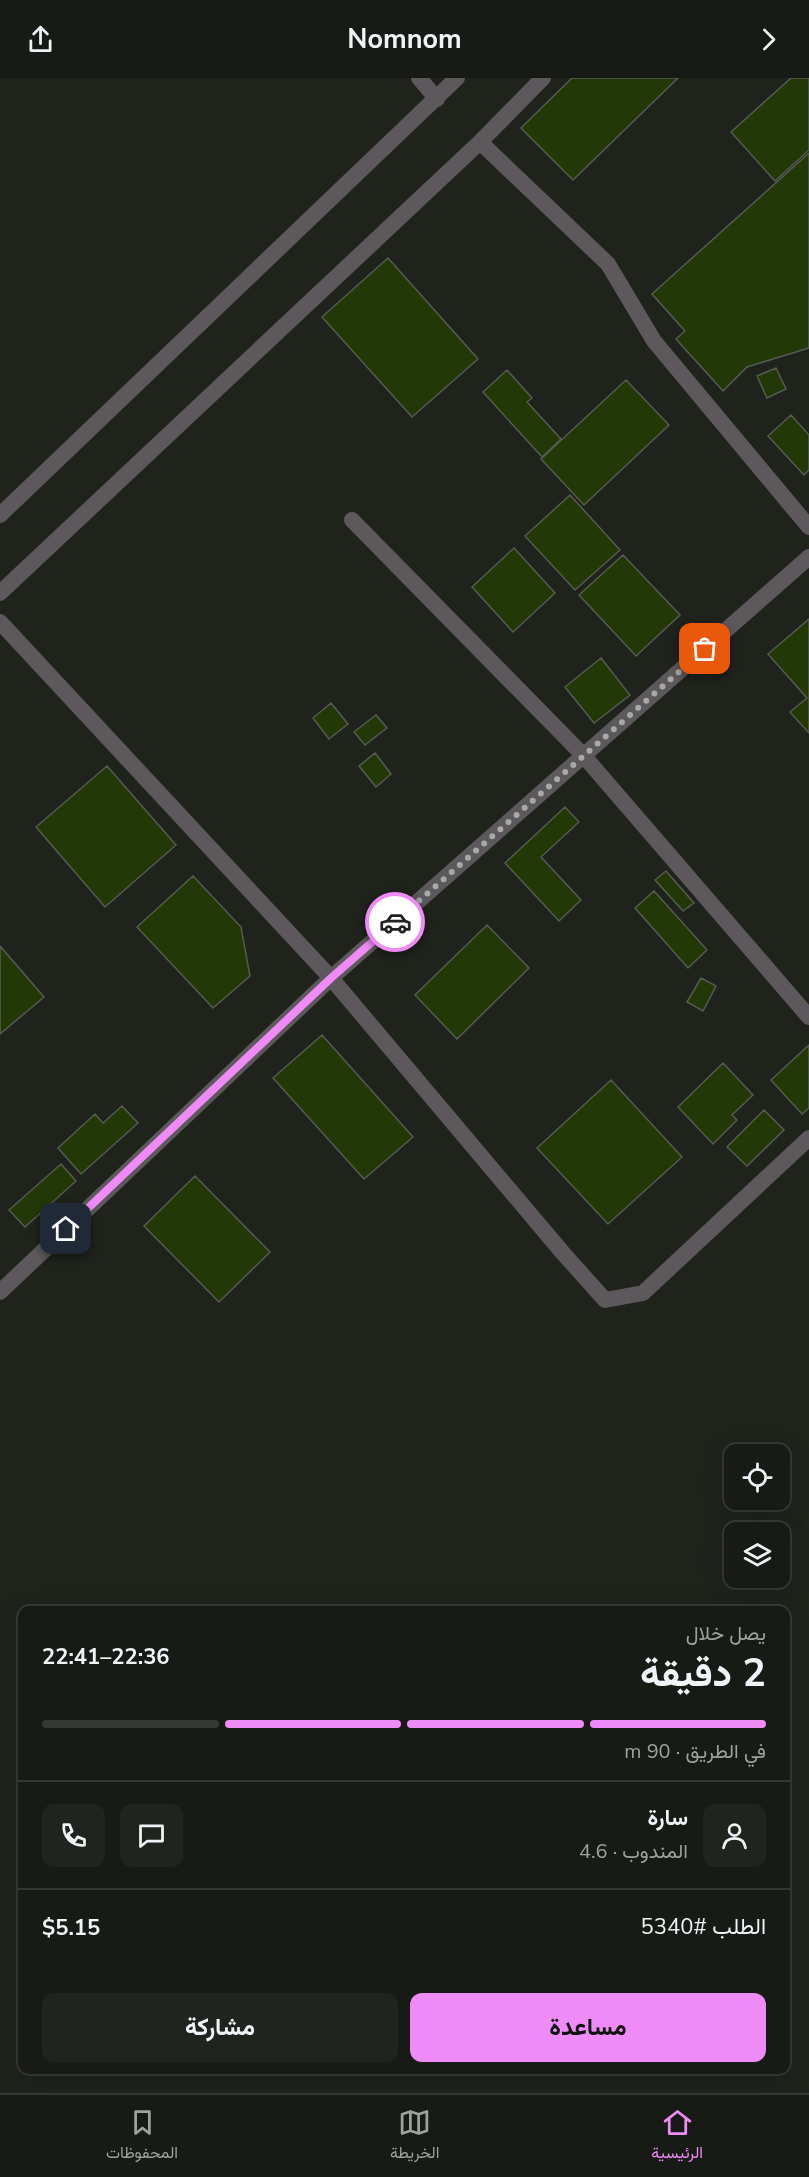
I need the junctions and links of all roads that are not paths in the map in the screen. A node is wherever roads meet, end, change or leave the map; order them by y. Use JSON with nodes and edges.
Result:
{"nodes":[{"id":1,"x":419,"y":78,"type":"edge"},
{"id":2,"x":457,"y":78,"type":"edge"},
{"id":3,"x":543,"y":78,"type":"edge"},
{"id":4,"x":437,"y":99,"type":"junction"},
{"id":5,"x":480,"y":142,"type":"junction"},
{"id":6,"x":0,"y":514,"type":"edge"},
{"id":7,"x":352,"y":520,"type":"dead end"},
{"id":8,"x":809,"y":526,"type":"edge"},
{"id":9,"x":809,"y":557,"type":"edge"},
{"id":10,"x":0,"y":593,"type":"edge"},
{"id":11,"x":0,"y":622,"type":"edge"},
{"id":12,"x":583,"y":755,"type":"junction"},
{"id":13,"x":331,"y":978,"type":"junction"},
{"id":14,"x":809,"y":1017,"type":"edge"},
{"id":15,"x":809,"y":1138,"type":"edge"},
{"id":16,"x":0,"y":1292,"type":"edge"}],
"edges":[{"from":1,"to":4,"type":"street"},
{"from":2,"to":4,"type":"street"},
{"from":3,"to":5,"type":"street"},
{"from":4,"to":6,"type":"street"},
{"from":5,"to":8,"type":"street"},
{"from":5,"to":10,"type":"street"},
{"from":7,"to":12,"type":"street"},
{"from":9,"to":12,"type":"street"},
{"from":11,"to":13,"type":"street"},
{"from":12,"to":13,"type":"street"},
{"from":12,"to":14,"type":"street"},
{"from":13,"to":15,"type":"street"},
{"from":13,"to":16,"type":"street"}]}
